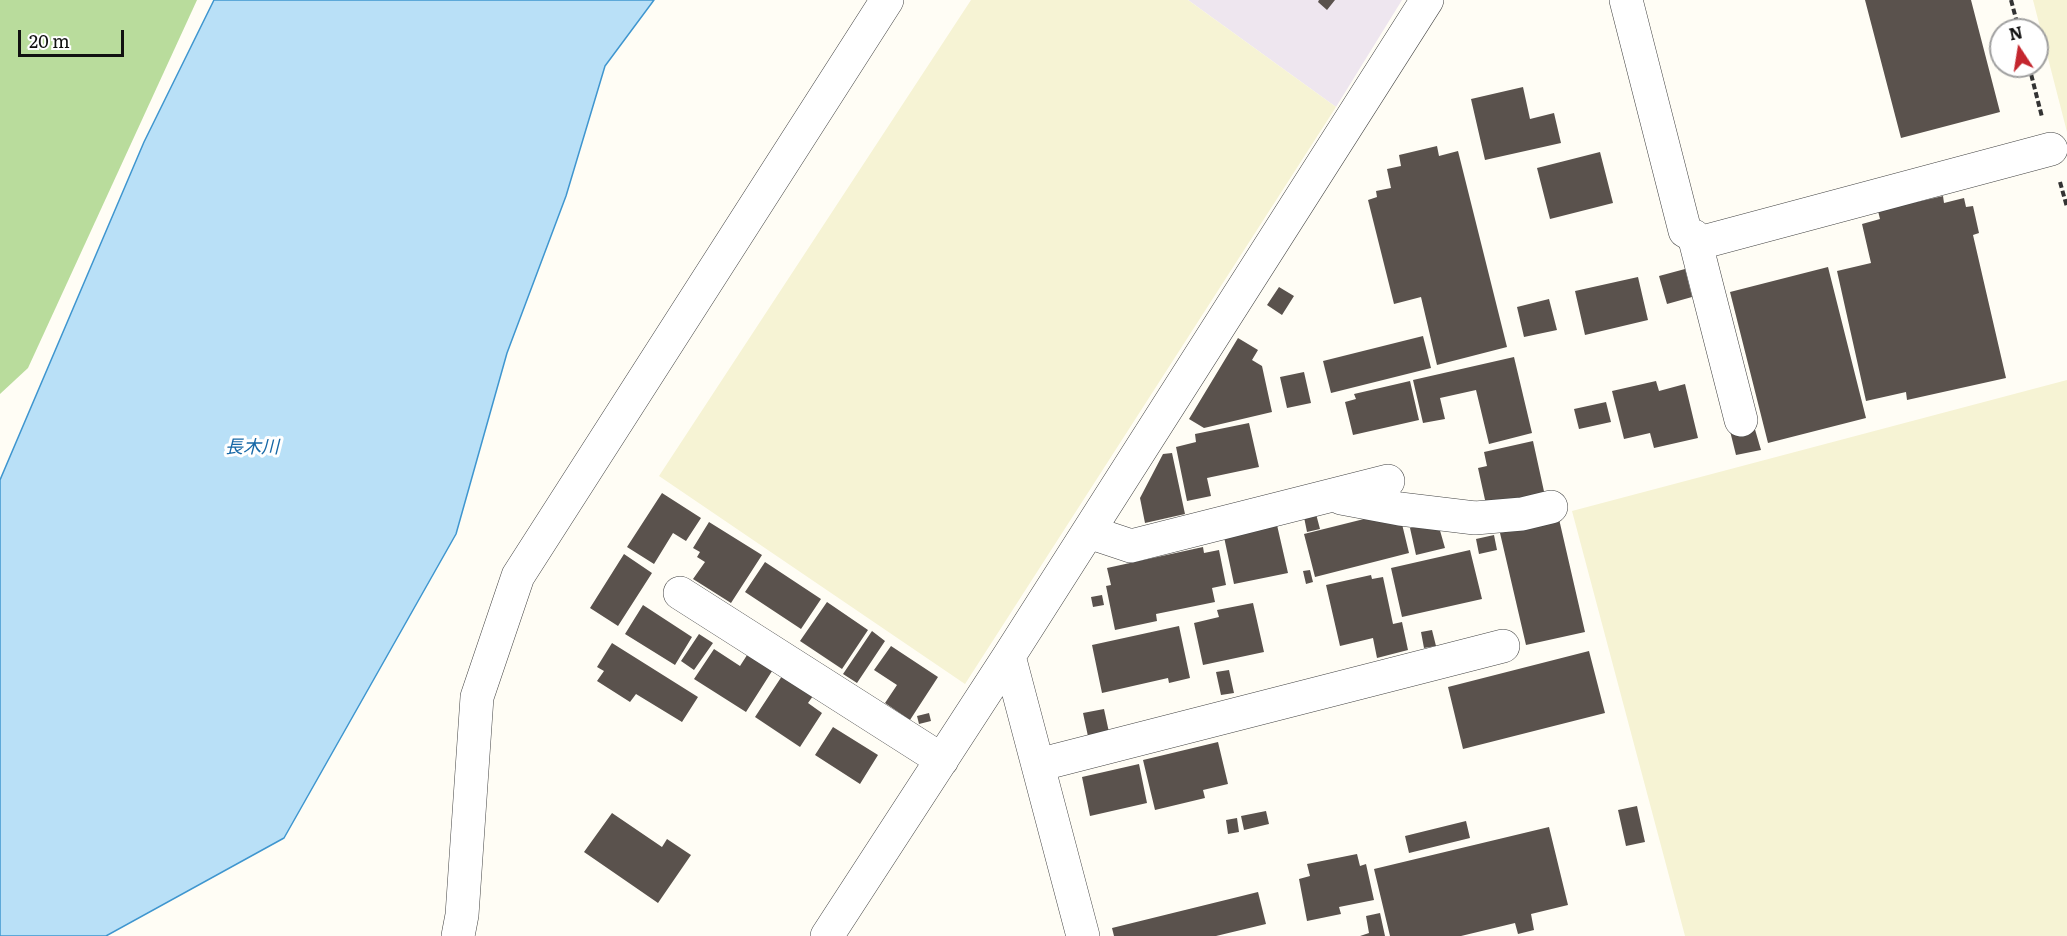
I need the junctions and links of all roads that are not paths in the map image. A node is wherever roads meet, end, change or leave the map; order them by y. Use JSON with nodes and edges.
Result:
{"nodes":[{"id":1,"x":887,"y":0,"type":"edge"},
{"id":2,"x":1427,"y":0,"type":"edge"},
{"id":3,"x":1626,"y":0,"type":"edge"},
{"id":4,"x":2051,"y":149,"type":"dead end"},
{"id":5,"x":1694,"y":236,"type":"junction"},
{"id":6,"x":1741,"y":420,"type":"dead end"},
{"id":7,"x":1388,"y":481,"type":"dead end"},
{"id":8,"x":1330,"y":496,"type":"junction"},
{"id":9,"x":1551,"y":507,"type":"dead end"},
{"id":10,"x":1089,"y":532,"type":"junction"},
{"id":11,"x":680,"y":592,"type":"dead end"},
{"id":12,"x":1503,"y":646,"type":"dead end"},
{"id":13,"x":1010,"y":656,"type":"junction"},
{"id":14,"x":942,"y":760,"type":"junction"},
{"id":15,"x":1038,"y":765,"type":"junction"},
{"id":16,"x":458,"y":936,"type":"edge"},
{"id":17,"x":827,"y":936,"type":"edge"},
{"id":18,"x":1083,"y":936,"type":"edge"}],
"edges":[{"from":1,"to":16,"type":"street"},
{"from":2,"to":10,"type":"street"},
{"from":3,"to":5,"type":"street"},
{"from":4,"to":5,"type":"street"},
{"from":5,"to":6,"type":"street"},
{"from":7,"to":8,"type":"street"},
{"from":8,"to":9,"type":"street"},
{"from":8,"to":10,"type":"street"},
{"from":10,"to":13,"type":"street"},
{"from":11,"to":14,"type":"street"},
{"from":12,"to":15,"type":"street"},
{"from":13,"to":14,"type":"street"},
{"from":13,"to":15,"type":"street"},
{"from":14,"to":17,"type":"street"},
{"from":15,"to":18,"type":"street"}]}
